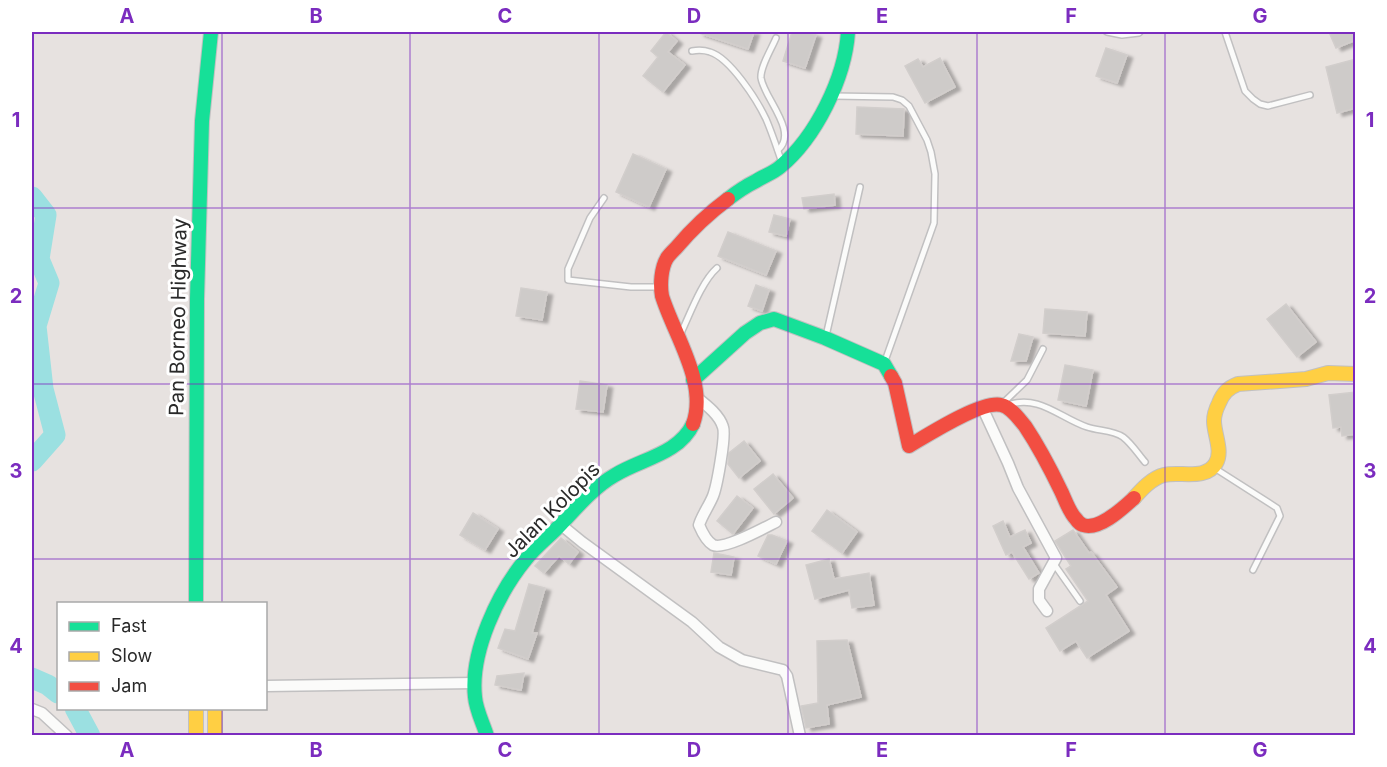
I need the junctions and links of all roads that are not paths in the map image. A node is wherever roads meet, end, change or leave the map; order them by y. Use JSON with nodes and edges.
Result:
{"nodes":[{"id":1,"x":211,"y":32,"type":"edge"},
{"id":2,"x":848,"y":32,"type":"edge"},
{"id":3,"x":1107,"y":32,"type":"edge"},
{"id":4,"x":1140,"y":32,"type":"edge"},
{"id":5,"x":1225,"y":32,"type":"edge"},
{"id":6,"x":776,"y":38,"type":"dead end"},
{"id":7,"x":692,"y":51,"type":"dead end"},
{"id":8,"x":1310,"y":95,"type":"dead end"},
{"id":9,"x":831,"y":96,"type":"junction"},
{"id":10,"x":778,"y":150,"type":"junction"},
{"id":11,"x":783,"y":165,"type":"junction"},
{"id":12,"x":860,"y":187,"type":"dead end"},
{"id":13,"x":604,"y":198,"type":"dead end"},
{"id":14,"x":717,"y":268,"type":"dead end"},
{"id":15,"x":660,"y":287,"type":"junction"},
{"id":16,"x":679,"y":337,"type":"junction"},
{"id":17,"x":825,"y":338,"type":"junction"},
{"id":18,"x":1043,"y":349,"type":"dead end"},
{"id":19,"x":884,"y":364,"type":"junction"},
{"id":20,"x":1356,"y":374,"type":"edge"},
{"id":21,"x":693,"y":380,"type":"junction"},
{"id":22,"x":695,"y":396,"type":"junction"},
{"id":23,"x":1003,"y":406,"type":"junction"},
{"id":24,"x":983,"y":409,"type":"junction"},
{"id":25,"x":1145,"y":462,"type":"dead end"},
{"id":26,"x":1214,"y":468,"type":"junction"},
{"id":27,"x":776,"y":522,"type":"dead end"},
{"id":28,"x":561,"y":524,"type":"junction"},
{"id":29,"x":1054,"y":564,"type":"junction"},
{"id":30,"x":1253,"y":570,"type":"dead end"},
{"id":31,"x":1080,"y":601,"type":"dead end"},
{"id":32,"x":196,"y":602,"type":"edge"},
{"id":33,"x":1047,"y":611,"type":"dead end"},
{"id":34,"x":474,"y":683,"type":"junction"},
{"id":35,"x":267,"y":686,"type":"edge"},
{"id":36,"x":32,"y":709,"type":"edge"},
{"id":37,"x":196,"y":710,"type":"edge"},
{"id":38,"x":214,"y":710,"type":"edge"},
{"id":39,"x":67,"y":735,"type":"edge"},
{"id":40,"x":196,"y":735,"type":"edge"},
{"id":41,"x":215,"y":735,"type":"edge"},
{"id":42,"x":487,"y":735,"type":"edge"},
{"id":43,"x":800,"y":735,"type":"edge"}],
"edges":[{"from":1,"to":32,"type":"main road","name":"Pan Borneo Highway"},
{"from":2,"to":9,"type":"main road"},
{"from":3,"to":4,"type":"lane"},
{"from":5,"to":8,"type":"lane"},
{"from":6,"to":10,"type":"lane"},
{"from":7,"to":10,"type":"lane"},
{"from":9,"to":11,"type":"main road"},
{"from":9,"to":19,"type":"lane"},
{"from":10,"to":11,"type":"lane"},
{"from":11,"to":15,"type":"main road"},
{"from":12,"to":17,"type":"lane"},
{"from":13,"to":15,"type":"lane"},
{"from":14,"to":16,"type":"lane"},
{"from":15,"to":16,"type":"main road","name":"Jalan Kolopis"},
{"from":16,"to":21,"type":"main road","name":"Jalan Kolopis"},
{"from":17,"to":19,"type":"main road"},
{"from":17,"to":21,"type":"main road"},
{"from":18,"to":23,"type":"lane"},
{"from":19,"to":24,"type":"main road"},
{"from":20,"to":26,"type":"main road"},
{"from":21,"to":22,"type":"main road","name":"Jalan Kolopis"},
{"from":22,"to":27,"type":"street"},
{"from":22,"to":28,"type":"main road","name":"Jalan Kolopis"},
{"from":23,"to":24,"type":"main road"},
{"from":23,"to":25,"type":"lane"},
{"from":23,"to":26,"type":"main road"},
{"from":24,"to":29,"type":"street"},
{"from":26,"to":30,"type":"lane"},
{"from":28,"to":34,"type":"main road","name":"Jalan Kolopis"},
{"from":28,"to":43,"type":"street"},
{"from":29,"to":31,"type":"lane"},
{"from":29,"to":33,"type":"street"},
{"from":34,"to":35,"type":"street"},
{"from":34,"to":42,"type":"main road","name":"Jalan Kolopis"},
{"from":36,"to":39,"type":"street"},
{"from":37,"to":40,"type":"main road"},
{"from":38,"to":41,"type":"main road"}]}
